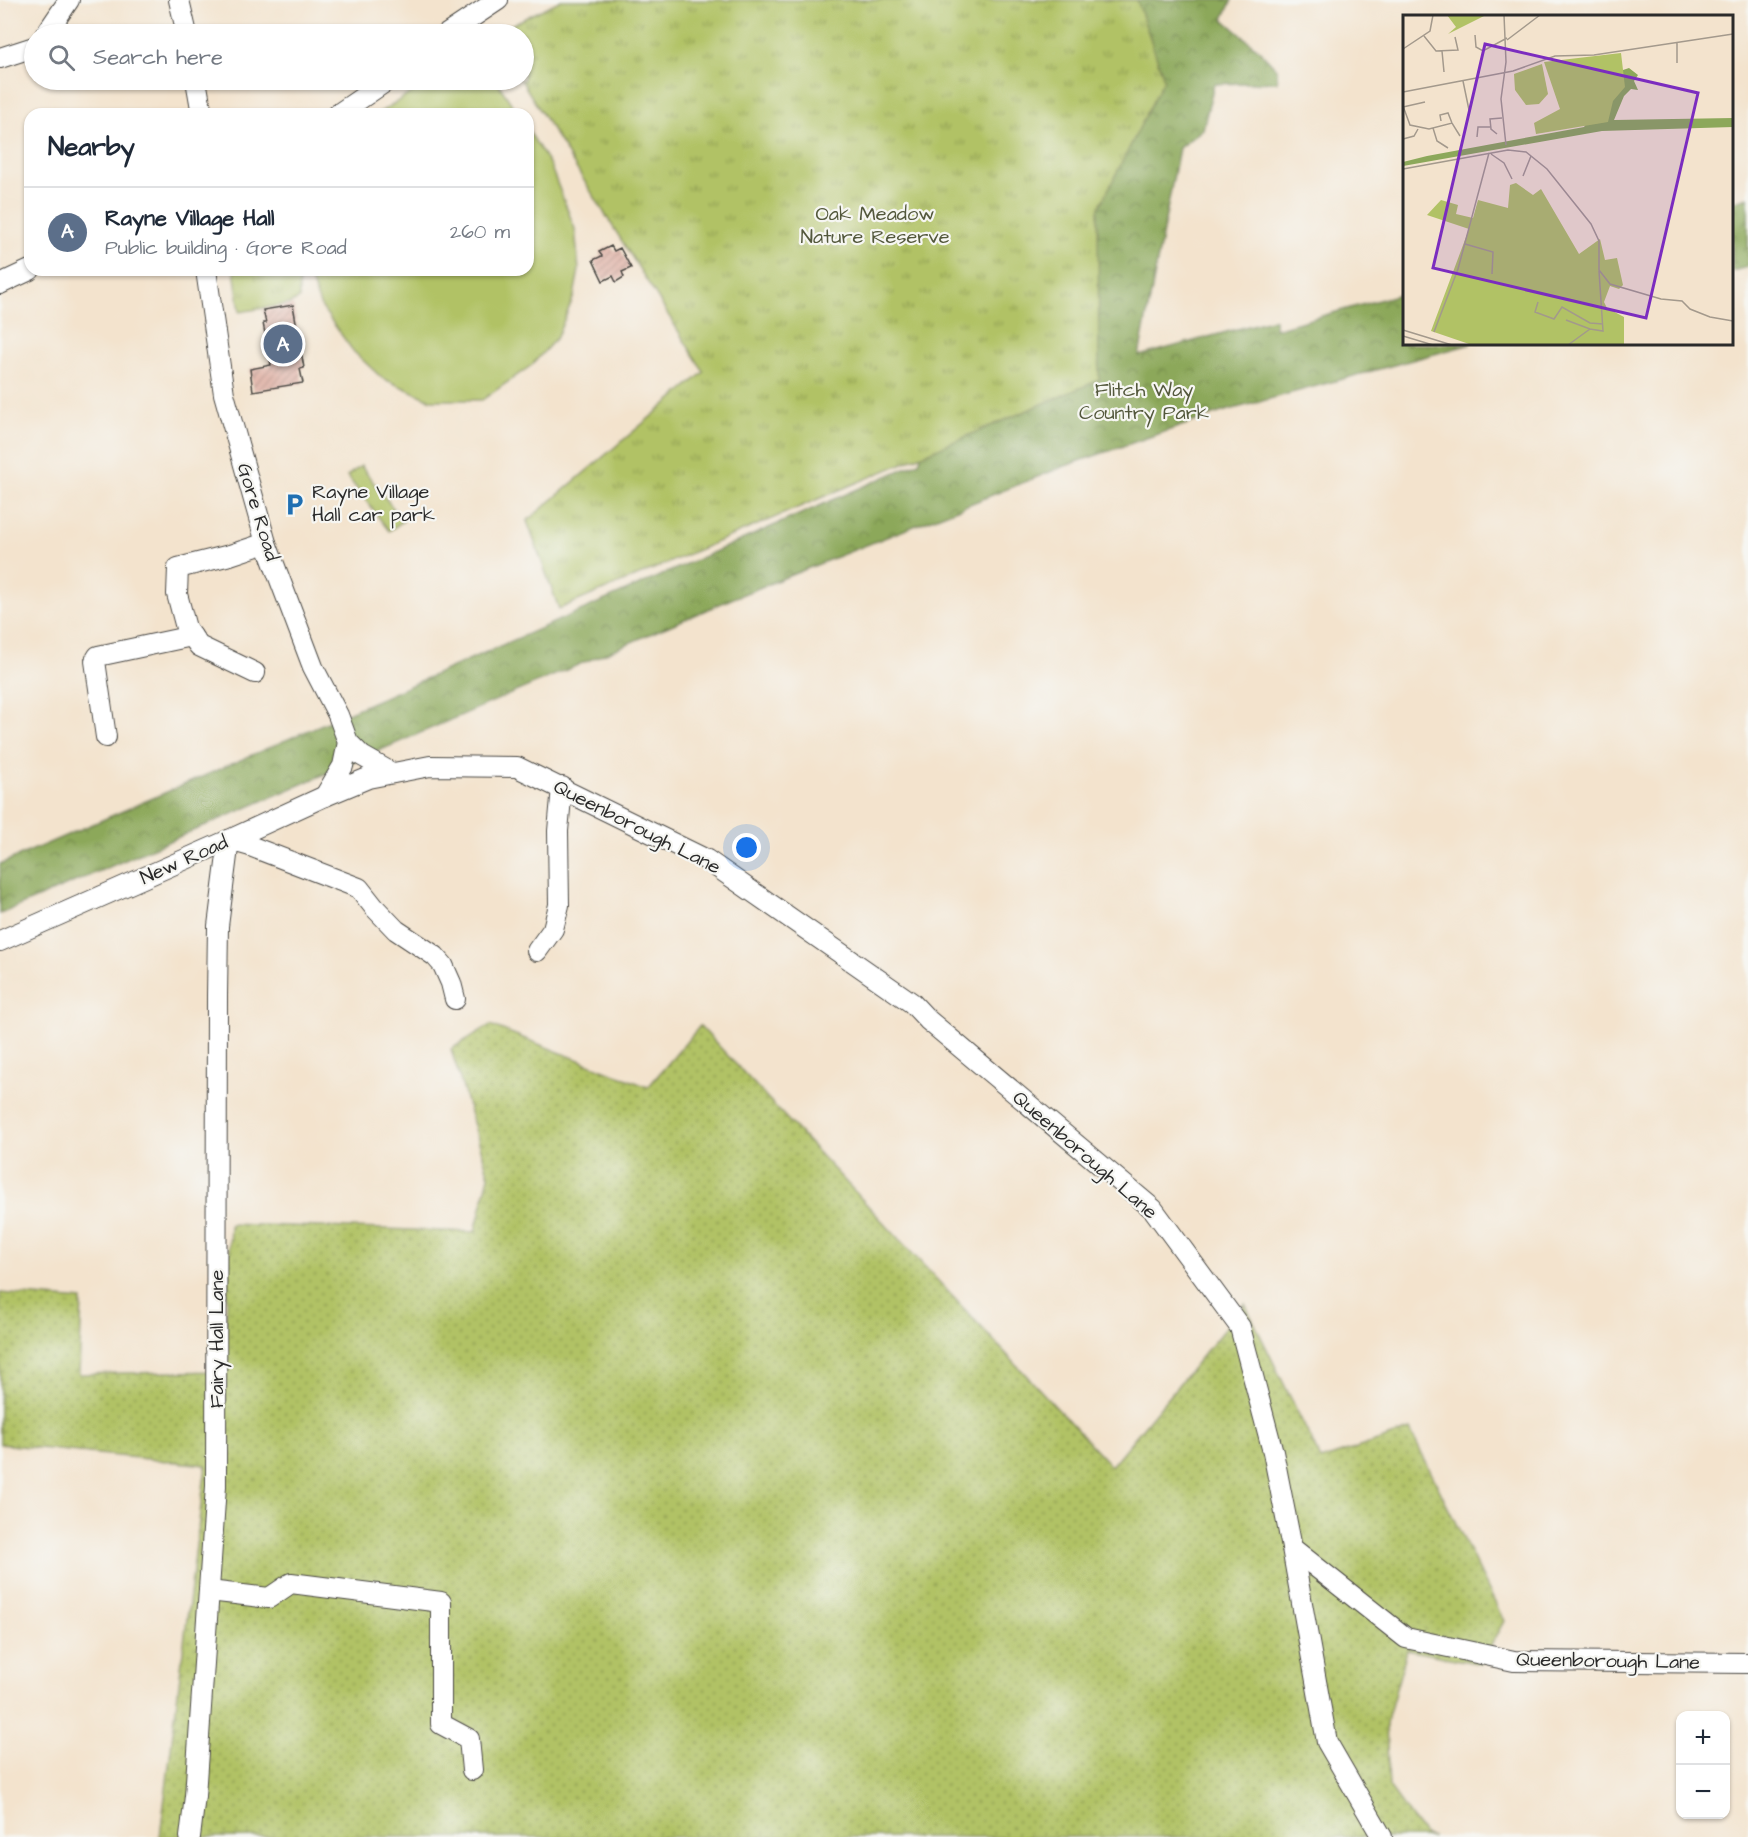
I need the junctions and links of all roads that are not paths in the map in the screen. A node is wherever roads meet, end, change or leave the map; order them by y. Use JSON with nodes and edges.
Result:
{"nodes":[{"id":1,"x":69,"y":0,"type":"edge"},
{"id":2,"x":179,"y":0,"type":"edge"},
{"id":3,"x":498,"y":0,"type":"edge"},
{"id":4,"x":53,"y":24,"type":"edge"},
{"id":5,"x":185,"y":24,"type":"edge"},
{"id":6,"x":462,"y":24,"type":"edge"},
{"id":7,"x":24,"y":50,"type":"edge"},
{"id":8,"x":0,"y":58,"type":"edge"},
{"id":9,"x":198,"y":90,"type":"edge"},
{"id":10,"x":373,"y":90,"type":"edge"},
{"id":11,"x":201,"y":108,"type":"edge"},
{"id":12,"x":347,"y":108,"type":"edge"},
{"id":13,"x":24,"y":273,"type":"edge"},
{"id":14,"x":207,"y":276,"type":"edge"},
{"id":15,"x":0,"y":284,"type":"edge"},
{"id":16,"x":266,"y":543,"type":"junction"},
{"id":17,"x":192,"y":636,"type":"junction"},
{"id":18,"x":255,"y":673,"type":"dead end"},
{"id":19,"x":106,"y":737,"type":"dead end"},
{"id":20,"x":348,"y":742,"type":"junction"},
{"id":21,"x":392,"y":773,"type":"junction"},
{"id":22,"x":368,"y":778,"type":"joint"},
{"id":23,"x":562,"y":788,"type":"junction"},
{"id":24,"x":325,"y":796,"type":"junction"},
{"id":25,"x":229,"y":840,"type":"junction"},
{"id":26,"x":0,"y":941,"type":"edge"},
{"id":27,"x":537,"y":951,"type":"dead end"},
{"id":28,"x":455,"y":999,"type":"dead end"},
{"id":29,"x":1292,"y":1548,"type":"junction"},
{"id":30,"x":209,"y":1591,"type":"junction"},
{"id":31,"x":1748,"y":1663,"type":"edge"},
{"id":32,"x":471,"y":1770,"type":"dead end"},
{"id":33,"x":190,"y":1837,"type":"edge"},
{"id":34,"x":1382,"y":1837,"type":"edge"}],
"edges":[{"from":1,"to":4,"type":"street"},
{"from":2,"to":5,"type":"street"},
{"from":3,"to":6,"type":"street"},
{"from":7,"to":8,"type":"street"},
{"from":9,"to":11,"type":"street"},
{"from":10,"to":12,"type":"street"},
{"from":13,"to":15,"type":"street"},
{"from":14,"to":16,"type":"street","name":"Gore Road"},
{"from":16,"to":17,"type":"street"},
{"from":16,"to":20,"type":"street","name":"Gore Road"},
{"from":17,"to":18,"type":"street"},
{"from":17,"to":19,"type":"street"},
{"from":20,"to":21,"type":"street"},
{"from":20,"to":24,"type":"street"},
{"from":21,"to":22,"type":"street","name":"Queenborough Lane"},
{"from":21,"to":23,"type":"street","name":"Queenborough Lane"},
{"from":22,"to":24,"type":"street","name":"New Road"},
{"from":23,"to":27,"type":"street"},
{"from":23,"to":29,"type":"street","name":"Queenborough Lane"},
{"from":24,"to":25,"type":"street","name":"New Road"},
{"from":25,"to":26,"type":"street","name":"New Road"},
{"from":25,"to":28,"type":"street"},
{"from":25,"to":30,"type":"street","name":"Fairy Hall Lane"},
{"from":29,"to":31,"type":"street","name":"Queenborough Lane"},
{"from":29,"to":34,"type":"street"},
{"from":30,"to":32,"type":"street"},
{"from":30,"to":33,"type":"street","name":"Fairy Hall Lane"}]}
